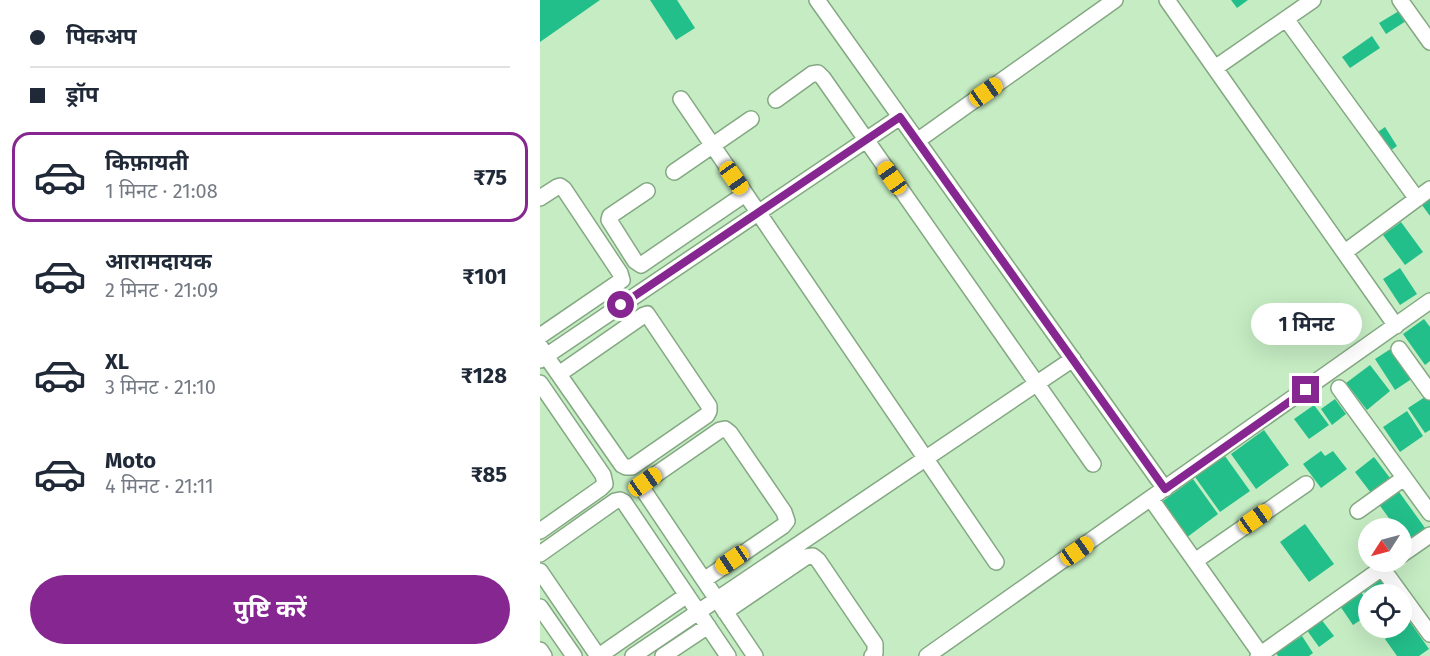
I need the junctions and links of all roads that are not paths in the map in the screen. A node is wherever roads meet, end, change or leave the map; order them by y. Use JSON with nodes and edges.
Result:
{"nodes":[{"id":1,"x":817,"y":0,"type":"edge"},
{"id":2,"x":1114,"y":0,"type":"edge"},
{"id":3,"x":1167,"y":0,"type":"edge"},
{"id":4,"x":1313,"y":0,"type":"edge"},
{"id":5,"x":1400,"y":0,"type":"edge"},
{"id":6,"x":1286,"y":19,"type":"junction"},
{"id":7,"x":1430,"y":42,"type":"edge"},
{"id":8,"x":1215,"y":68,"type":"junction"},
{"id":9,"x":681,"y":99,"type":"dead end"},
{"id":10,"x":776,"y":100,"type":"dead end"},
{"id":11,"x":900,"y":117,"type":"junction"},
{"id":12,"x":751,"y":119,"type":"dead end"},
{"id":13,"x":866,"y":140,"type":"junction"},
{"id":14,"x":918,"y":141,"type":"junction"},
{"id":15,"x":712,"y":145,"type":"junction"},
{"id":16,"x":674,"y":172,"type":"dead end"},
{"id":17,"x":647,"y":191,"type":"dead end"},
{"id":18,"x":746,"y":194,"type":"junction"},
{"id":19,"x":1424,"y":194,"type":"edge"},
{"id":20,"x":540,"y":198,"type":"edge"},
{"id":21,"x":758,"y":213,"type":"junction"},
{"id":22,"x":1345,"y":252,"type":"junction"},
{"id":23,"x":1430,"y":301,"type":"edge"},
{"id":24,"x":580,"y":308,"type":"junction"},
{"id":25,"x":592,"y":325,"type":"junction"},
{"id":26,"x":1396,"y":326,"type":"junction"},
{"id":27,"x":540,"y":336,"type":"edge"},
{"id":28,"x":603,"y":342,"type":"junction"},
{"id":29,"x":1399,"y":349,"type":"dead end"},
{"id":30,"x":542,"y":354,"type":"edge"},
{"id":31,"x":1073,"y":359,"type":"junction"},
{"id":32,"x":559,"y":374,"type":"junction"},
{"id":33,"x":1036,"y":384,"type":"junction"},
{"id":34,"x":541,"y":385,"type":"edge"},
{"id":35,"x":1339,"y":388,"type":"dead end"},
{"id":36,"x":1430,"y":392,"type":"edge"},
{"id":37,"x":926,"y":459,"type":"junction"},
{"id":38,"x":1092,"y":464,"type":"dead end"},
{"id":39,"x":1404,"y":478,"type":"junction"},
{"id":40,"x":1306,"y":484,"type":"dead end"},
{"id":41,"x":1165,"y":489,"type":"junction"},
{"id":42,"x":1151,"y":499,"type":"junction"},
{"id":43,"x":1358,"y":511,"type":"dead end"},
{"id":44,"x":1430,"y":513,"type":"edge"},
{"id":45,"x":540,"y":531,"type":"edge"},
{"id":46,"x":1430,"y":535,"type":"edge"},
{"id":47,"x":1412,"y":547,"type":"edge"},
{"id":48,"x":747,"y":550,"type":"junction"},
{"id":49,"x":540,"y":554,"type":"edge"},
{"id":50,"x":1195,"y":561,"type":"junction"},
{"id":51,"x":996,"y":562,"type":"dead end"},
{"id":52,"x":540,"y":571,"type":"edge"},
{"id":53,"x":1376,"y":572,"type":"edge"},
{"id":54,"x":1392,"y":572,"type":"edge"},
{"id":55,"x":765,"y":577,"type":"junction"},
{"id":56,"x":704,"y":580,"type":"junction"},
{"id":57,"x":687,"y":595,"type":"junction"},
{"id":58,"x":721,"y":606,"type":"junction"},
{"id":59,"x":540,"y":607,"type":"edge"},
{"id":60,"x":699,"y":612,"type":"junction"},
{"id":61,"x":708,"y":626,"type":"junction"},
{"id":62,"x":1430,"y":634,"type":"edge"},
{"id":63,"x":540,"y":650,"type":"edge"},
{"id":64,"x":1260,"y":655,"type":"edge"},
{"id":65,"x":544,"y":656,"type":"edge"},
{"id":66,"x":573,"y":656,"type":"edge"},
{"id":67,"x":598,"y":656,"type":"edge"},
{"id":68,"x":633,"y":656,"type":"edge"},
{"id":69,"x":663,"y":656,"type":"edge"},
{"id":70,"x":728,"y":656,"type":"edge"},
{"id":71,"x":755,"y":656,"type":"edge"},
{"id":72,"x":872,"y":656,"type":"edge"},
{"id":73,"x":927,"y":656,"type":"edge"}],
"edges":[{"from":1,"to":11,"type":"street"},
{"from":2,"to":14,"type":"street"},
{"from":3,"to":8,"type":"street"},
{"from":4,"to":6,"type":"street"},
{"from":5,"to":7,"type":"street"},
{"from":6,"to":8,"type":"street"},
{"from":6,"to":19,"type":"street"},
{"from":8,"to":22,"type":"street"},
{"from":9,"to":15,"type":"street"},
{"from":10,"to":13,"type":"street"},
{"from":11,"to":13,"type":"street"},
{"from":11,"to":14,"type":"street"},
{"from":12,"to":15,"type":"street"},
{"from":13,"to":21,"type":"street"},
{"from":13,"to":33,"type":"street"},
{"from":14,"to":31,"type":"street"},
{"from":15,"to":16,"type":"street"},
{"from":15,"to":18,"type":"street"},
{"from":17,"to":18,"type":"street"},
{"from":18,"to":21,"type":"street"},
{"from":19,"to":22,"type":"street"},
{"from":20,"to":24,"type":"street"},
{"from":21,"to":25,"type":"street"},
{"from":21,"to":37,"type":"street"},
{"from":22,"to":26,"type":"street"},
{"from":23,"to":26,"type":"street"},
{"from":24,"to":25,"type":"street"},
{"from":24,"to":27,"type":"street"},
{"from":25,"to":28,"type":"street"},
{"from":25,"to":30,"type":"street"},
{"from":26,"to":41,"type":"street"},
{"from":28,"to":32,"type":"street"},
{"from":28,"to":32,"type":"street"},
{"from":29,"to":36,"type":"street"},
{"from":30,"to":32,"type":"street"},
{"from":31,"to":33,"type":"street"},
{"from":31,"to":41,"type":"street"},
{"from":33,"to":37,"type":"street"},
{"from":33,"to":38,"type":"street"},
{"from":34,"to":45,"type":"street"},
{"from":35,"to":39,"type":"street"},
{"from":37,"to":51,"type":"street"},
{"from":37,"to":55,"type":"street"},
{"from":39,"to":43,"type":"street"},
{"from":39,"to":44,"type":"street"},
{"from":40,"to":50,"type":"street"},
{"from":41,"to":42,"type":"street"},
{"from":42,"to":50,"type":"street"},
{"from":42,"to":73,"type":"street"},
{"from":46,"to":47,"type":"street"},
{"from":48,"to":55,"type":"street"},
{"from":48,"to":56,"type":"street"},
{"from":48,"to":56,"type":"street"},
{"from":49,"to":57,"type":"street"},
{"from":50,"to":64,"type":"street"},
{"from":52,"to":67,"type":"street"},
{"from":53,"to":64,"type":"street"},
{"from":54,"to":62,"type":"street"},
{"from":55,"to":58,"type":"street"},
{"from":55,"to":72,"type":"street"},
{"from":56,"to":58,"type":"street"},
{"from":57,"to":60,"type":"street"},
{"from":57,"to":67,"type":"street"},
{"from":58,"to":60,"type":"street"},
{"from":58,"to":71,"type":"street"},
{"from":59,"to":66,"type":"street"},
{"from":60,"to":61,"type":"street"},
{"from":60,"to":68,"type":"street"},
{"from":61,"to":69,"type":"street"},
{"from":61,"to":70,"type":"street"},
{"from":63,"to":65,"type":"street"}]}
